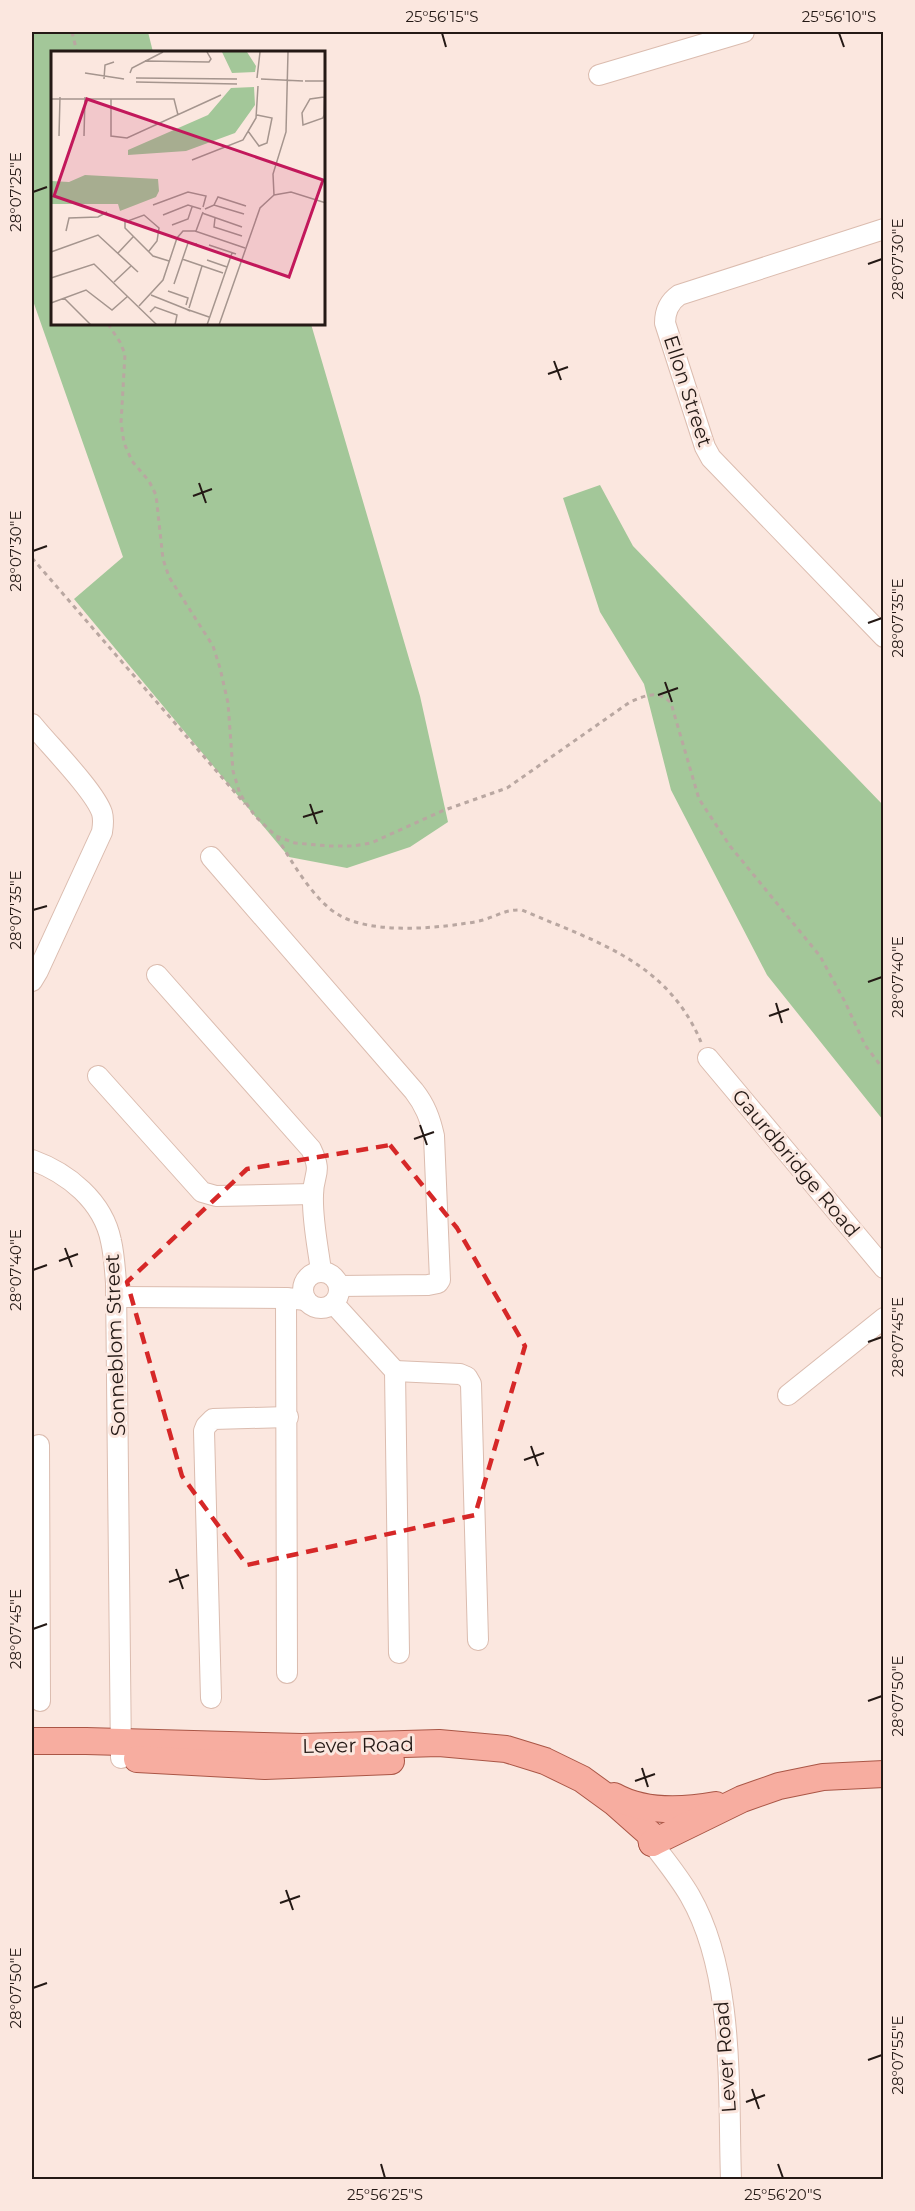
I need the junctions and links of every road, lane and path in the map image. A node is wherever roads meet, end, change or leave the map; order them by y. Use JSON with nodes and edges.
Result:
{"nodes":[{"id":1,"x":72,"y":32,"type":"edge"},
{"id":2,"x":744,"y":32,"type":"edge"},
{"id":3,"x":77,"y":51,"type":"edge"},
{"id":4,"x":598,"y":75,"type":"dead end"},
{"id":5,"x":884,"y":229,"type":"edge"},
{"id":6,"x":109,"y":326,"type":"edge"},
{"id":7,"x":32,"y":558,"type":"edge"},
{"id":8,"x":884,"y":637,"type":"edge"},
{"id":9,"x":32,"y":724,"type":"edge"},
{"id":10,"x":255,"y":816,"type":"junction"},
{"id":11,"x":276,"y":836,"type":"junction"},
{"id":12,"x":212,"y":857,"type":"dead end"},
{"id":13,"x":157,"y":975,"type":"dead end"},
{"id":14,"x":32,"y":981,"type":"edge"},
{"id":15,"x":708,"y":1058,"type":"joint"},
{"id":16,"x":884,"y":1070,"type":"edge"},
{"id":17,"x":98,"y":1076,"type":"dead end"},
{"id":18,"x":32,"y":1160,"type":"edge"},
{"id":19,"x":313,"y":1194,"type":"junction"},
{"id":20,"x":884,"y":1268,"type":"edge"},
{"id":21,"x":321,"y":1271,"type":"junction"},
{"id":22,"x":116,"y":1290,"type":"junction"},
{"id":23,"x":298,"y":1295,"type":"junction"},
{"id":24,"x":337,"y":1295,"type":"junction"},
{"id":25,"x":884,"y":1318,"type":"edge"},
{"id":26,"x":395,"y":1371,"type":"junction"},
{"id":27,"x":788,"y":1395,"type":"dead end"},
{"id":28,"x":288,"y":1417,"type":"junction"},
{"id":29,"x":39,"y":1445,"type":"dead end"},
{"id":30,"x":478,"y":1640,"type":"dead end"},
{"id":31,"x":399,"y":1653,"type":"dead end"},
{"id":32,"x":35,"y":1658,"type":"edge"},
{"id":33,"x":287,"y":1673,"type":"dead end"},
{"id":34,"x":211,"y":1698,"type":"dead end"},
{"id":35,"x":40,"y":1701,"type":"dead end"},
{"id":36,"x":32,"y":1741,"type":"edge"},
{"id":37,"x":121,"y":1750,"type":"junction"},
{"id":38,"x":32,"y":1757,"type":"edge"},
{"id":39,"x":884,"y":1774,"type":"edge"},
{"id":40,"x":582,"y":1779,"type":"junction"},
{"id":41,"x":742,"y":1799,"type":"junction"},
{"id":42,"x":652,"y":1843,"type":"junction"},
{"id":43,"x":731,"y":2180,"type":"edge"}],
"edges":[{"from":1,"to":3,"type":"path"},
{"from":2,"to":4,"type":"street"},
{"from":5,"to":8,"type":"street","name":"Ellon Street"},
{"from":6,"to":10,"type":"path"},
{"from":7,"to":10,"type":"path"},
{"from":9,"to":14,"type":"street"},
{"from":10,"to":11,"type":"path"},
{"from":11,"to":15,"type":"path"},
{"from":11,"to":16,"type":"path"},
{"from":12,"to":24,"type":"street"},
{"from":13,"to":19,"type":"street"},
{"from":15,"to":20,"type":"street","name":"Gaurdbridge Road"},
{"from":17,"to":19,"type":"street"},
{"from":18,"to":22,"type":"street","name":"Sonneblom Street"},
{"from":19,"to":21,"type":"street"},
{"from":21,"to":23,"type":"street"},
{"from":21,"to":24,"type":"street"},
{"from":22,"to":23,"type":"street"},
{"from":22,"to":37,"type":"street","name":"Sonneblom Street"},
{"from":23,"to":24,"type":"street"},
{"from":23,"to":28,"type":"street"},
{"from":24,"to":26,"type":"street"},
{"from":25,"to":27,"type":"street"},
{"from":26,"to":30,"type":"street"},
{"from":26,"to":31,"type":"street"},
{"from":28,"to":33,"type":"street"},
{"from":28,"to":34,"type":"street"},
{"from":29,"to":32,"type":"street"},
{"from":32,"to":35,"type":"street"},
{"from":36,"to":37,"type":"main road","name":"Lever Road"},
{"from":37,"to":38,"type":"main road","name":"Lever Road"},
{"from":37,"to":40,"type":"main road","name":"Lever Road"},
{"from":37,"to":42,"type":"main road","name":"Lever Road"},
{"from":39,"to":41,"type":"main road"},
{"from":40,"to":41,"type":"main road"},
{"from":40,"to":42,"type":"main road","name":"Lever Road"},
{"from":41,"to":42,"type":"main road"},
{"from":42,"to":43,"type":"street","name":"Lever Road"}]}
